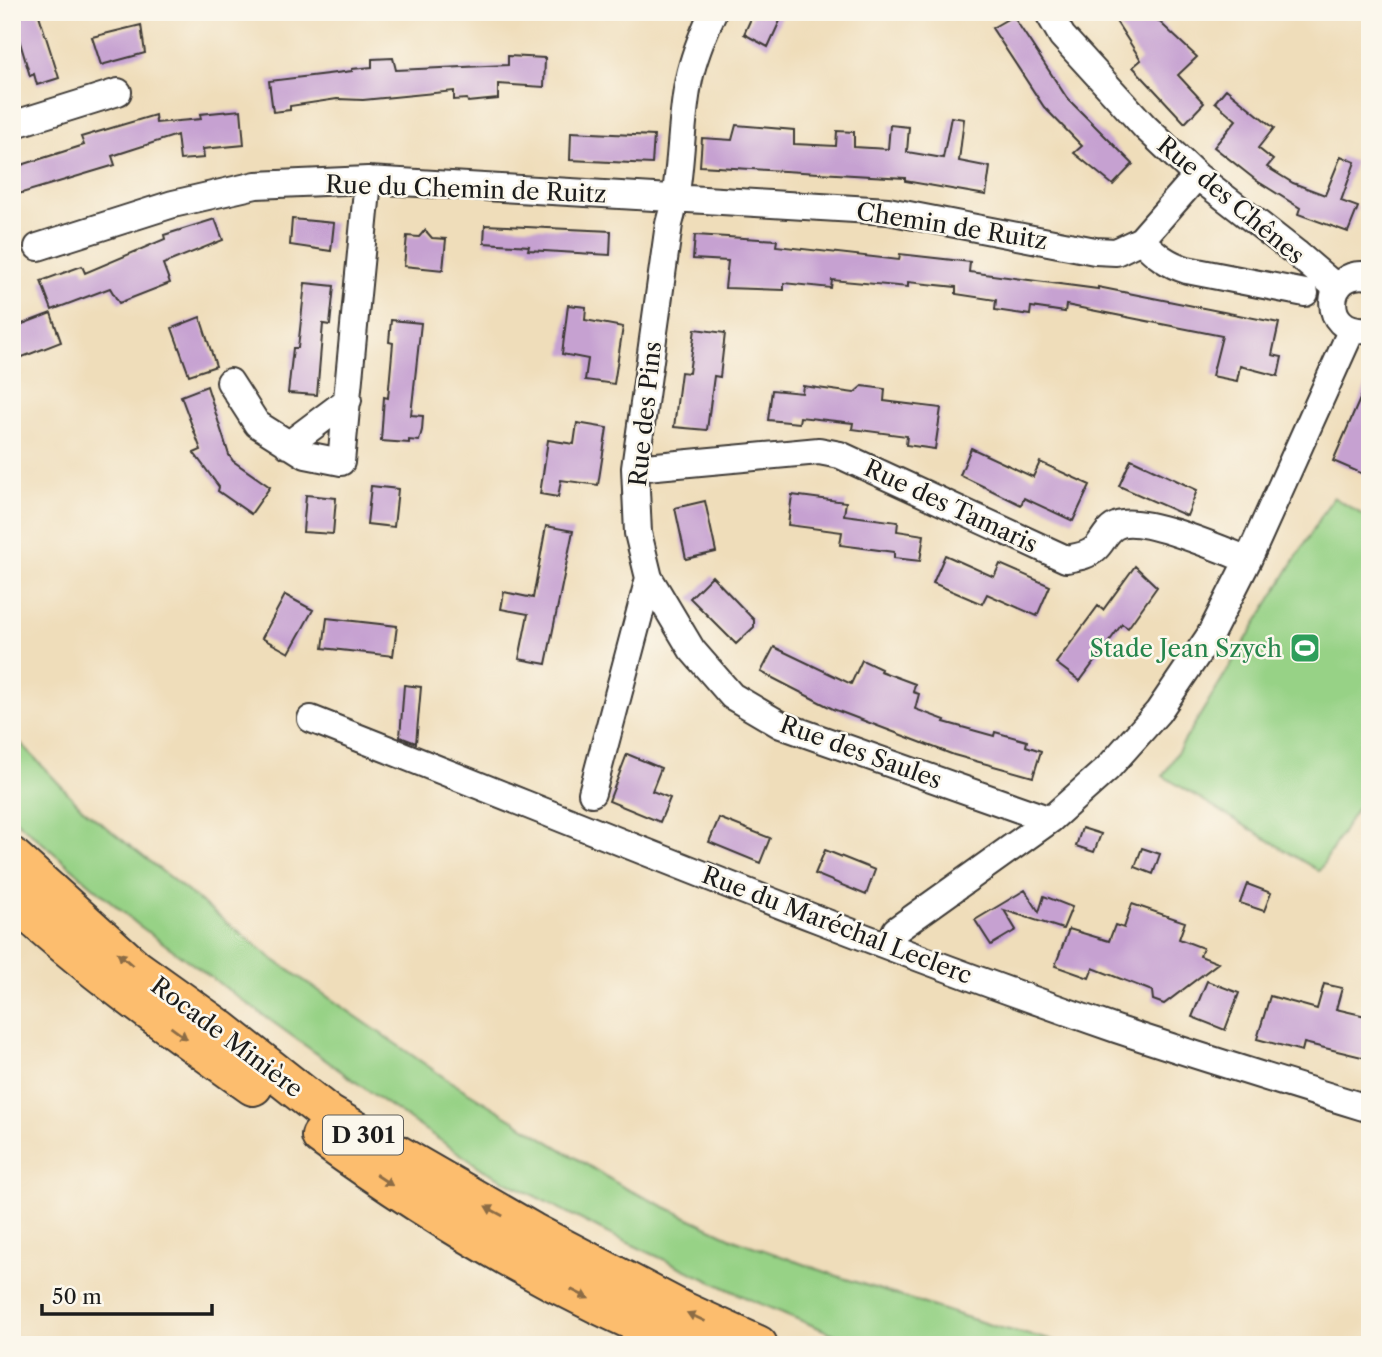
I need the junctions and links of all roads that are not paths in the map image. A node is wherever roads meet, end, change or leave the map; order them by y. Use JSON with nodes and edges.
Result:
{"nodes":[{"id":1,"x":713,"y":12,"type":"edge"},
{"id":2,"x":1048,"y":12,"type":"edge"},
{"id":3,"x":118,"y":92,"type":"dead end"},
{"id":4,"x":13,"y":123,"type":"edge"},
{"id":5,"x":1197,"y":176,"type":"junction"},
{"id":6,"x":368,"y":180,"type":"junction"},
{"id":7,"x":676,"y":197,"type":"junction"},
{"id":8,"x":1141,"y":240,"type":"junction"},
{"id":9,"x":38,"y":247,"type":"dead end"},
{"id":10,"x":1369,"y":274,"type":"edge"},
{"id":11,"x":1337,"y":288,"type":"junction"},
{"id":12,"x":1305,"y":293,"type":"dead end"},
{"id":13,"x":1361,"y":329,"type":"edge"},
{"id":14,"x":230,"y":382,"type":"dead end"},
{"id":15,"x":348,"y":400,"type":"junction"},
{"id":16,"x":288,"y":445,"type":"junction"},
{"id":17,"x":635,"y":468,"type":"junction"},
{"id":18,"x":1248,"y":561,"type":"junction"},
{"id":19,"x":649,"y":578,"type":"junction"},
{"id":20,"x":312,"y":719,"type":"dead end"},
{"id":21,"x":592,"y":793,"type":"dead end"},
{"id":22,"x":1050,"y":820,"type":"junction"},
{"id":23,"x":12,"y":857,"type":"edge"},
{"id":24,"x":12,"y":898,"type":"edge"},
{"id":25,"x":888,"y":946,"type":"junction"},
{"id":26,"x":1370,"y":1109,"type":"edge"},
{"id":27,"x":688,"y":1345,"type":"edge"},
{"id":28,"x":758,"y":1345,"type":"edge"}],
"edges":[{"from":1,"to":7,"type":"street","name":"Rue des Pins"},
{"from":2,"to":5,"type":"street","name":"Rue des Chênes"},
{"from":3,"to":4,"type":"street"},
{"from":5,"to":8,"type":"street","name":"Chemin de Ruitz"},
{"from":5,"to":11,"type":"street","name":"Rue des Chênes"},
{"from":6,"to":7,"type":"street","name":"Rue du Chemin de Ruitz"},
{"from":6,"to":9,"type":"street","name":"Rue du Chemin de Ruitz"},
{"from":6,"to":15,"type":"street"},
{"from":7,"to":8,"type":"street","name":"Chemin de Ruitz"},
{"from":7,"to":17,"type":"street","name":"Rue des Pins"},
{"from":8,"to":12,"type":"street"},
{"from":10,"to":11,"type":"street"},
{"from":11,"to":13,"type":"street"},
{"from":13,"to":18,"type":"street"},
{"from":14,"to":16,"type":"street"},
{"from":15,"to":16,"type":"street"},
{"from":15,"to":16,"type":"street"},
{"from":17,"to":18,"type":"street","name":"Rue des Tamaris"},
{"from":17,"to":19,"type":"street","name":"Rue des Pins"},
{"from":18,"to":22,"type":"street"},
{"from":19,"to":21,"type":"street","name":"Rue des Pins"},
{"from":19,"to":22,"type":"street","name":"Rue des Saules"},
{"from":20,"to":25,"type":"street","name":"Rue du Maréchal Leclerc"},
{"from":22,"to":25,"type":"street"},
{"from":28,"to":23,"type":"highway","name":"Rocade Minière","number":"D 301","one_way":true},
{"from":24,"to":27,"type":"highway","name":"Rocade Minière","number":"D 301","one_way":true},
{"from":25,"to":26,"type":"street","name":"Rue du Maréchal Leclerc"}]}
